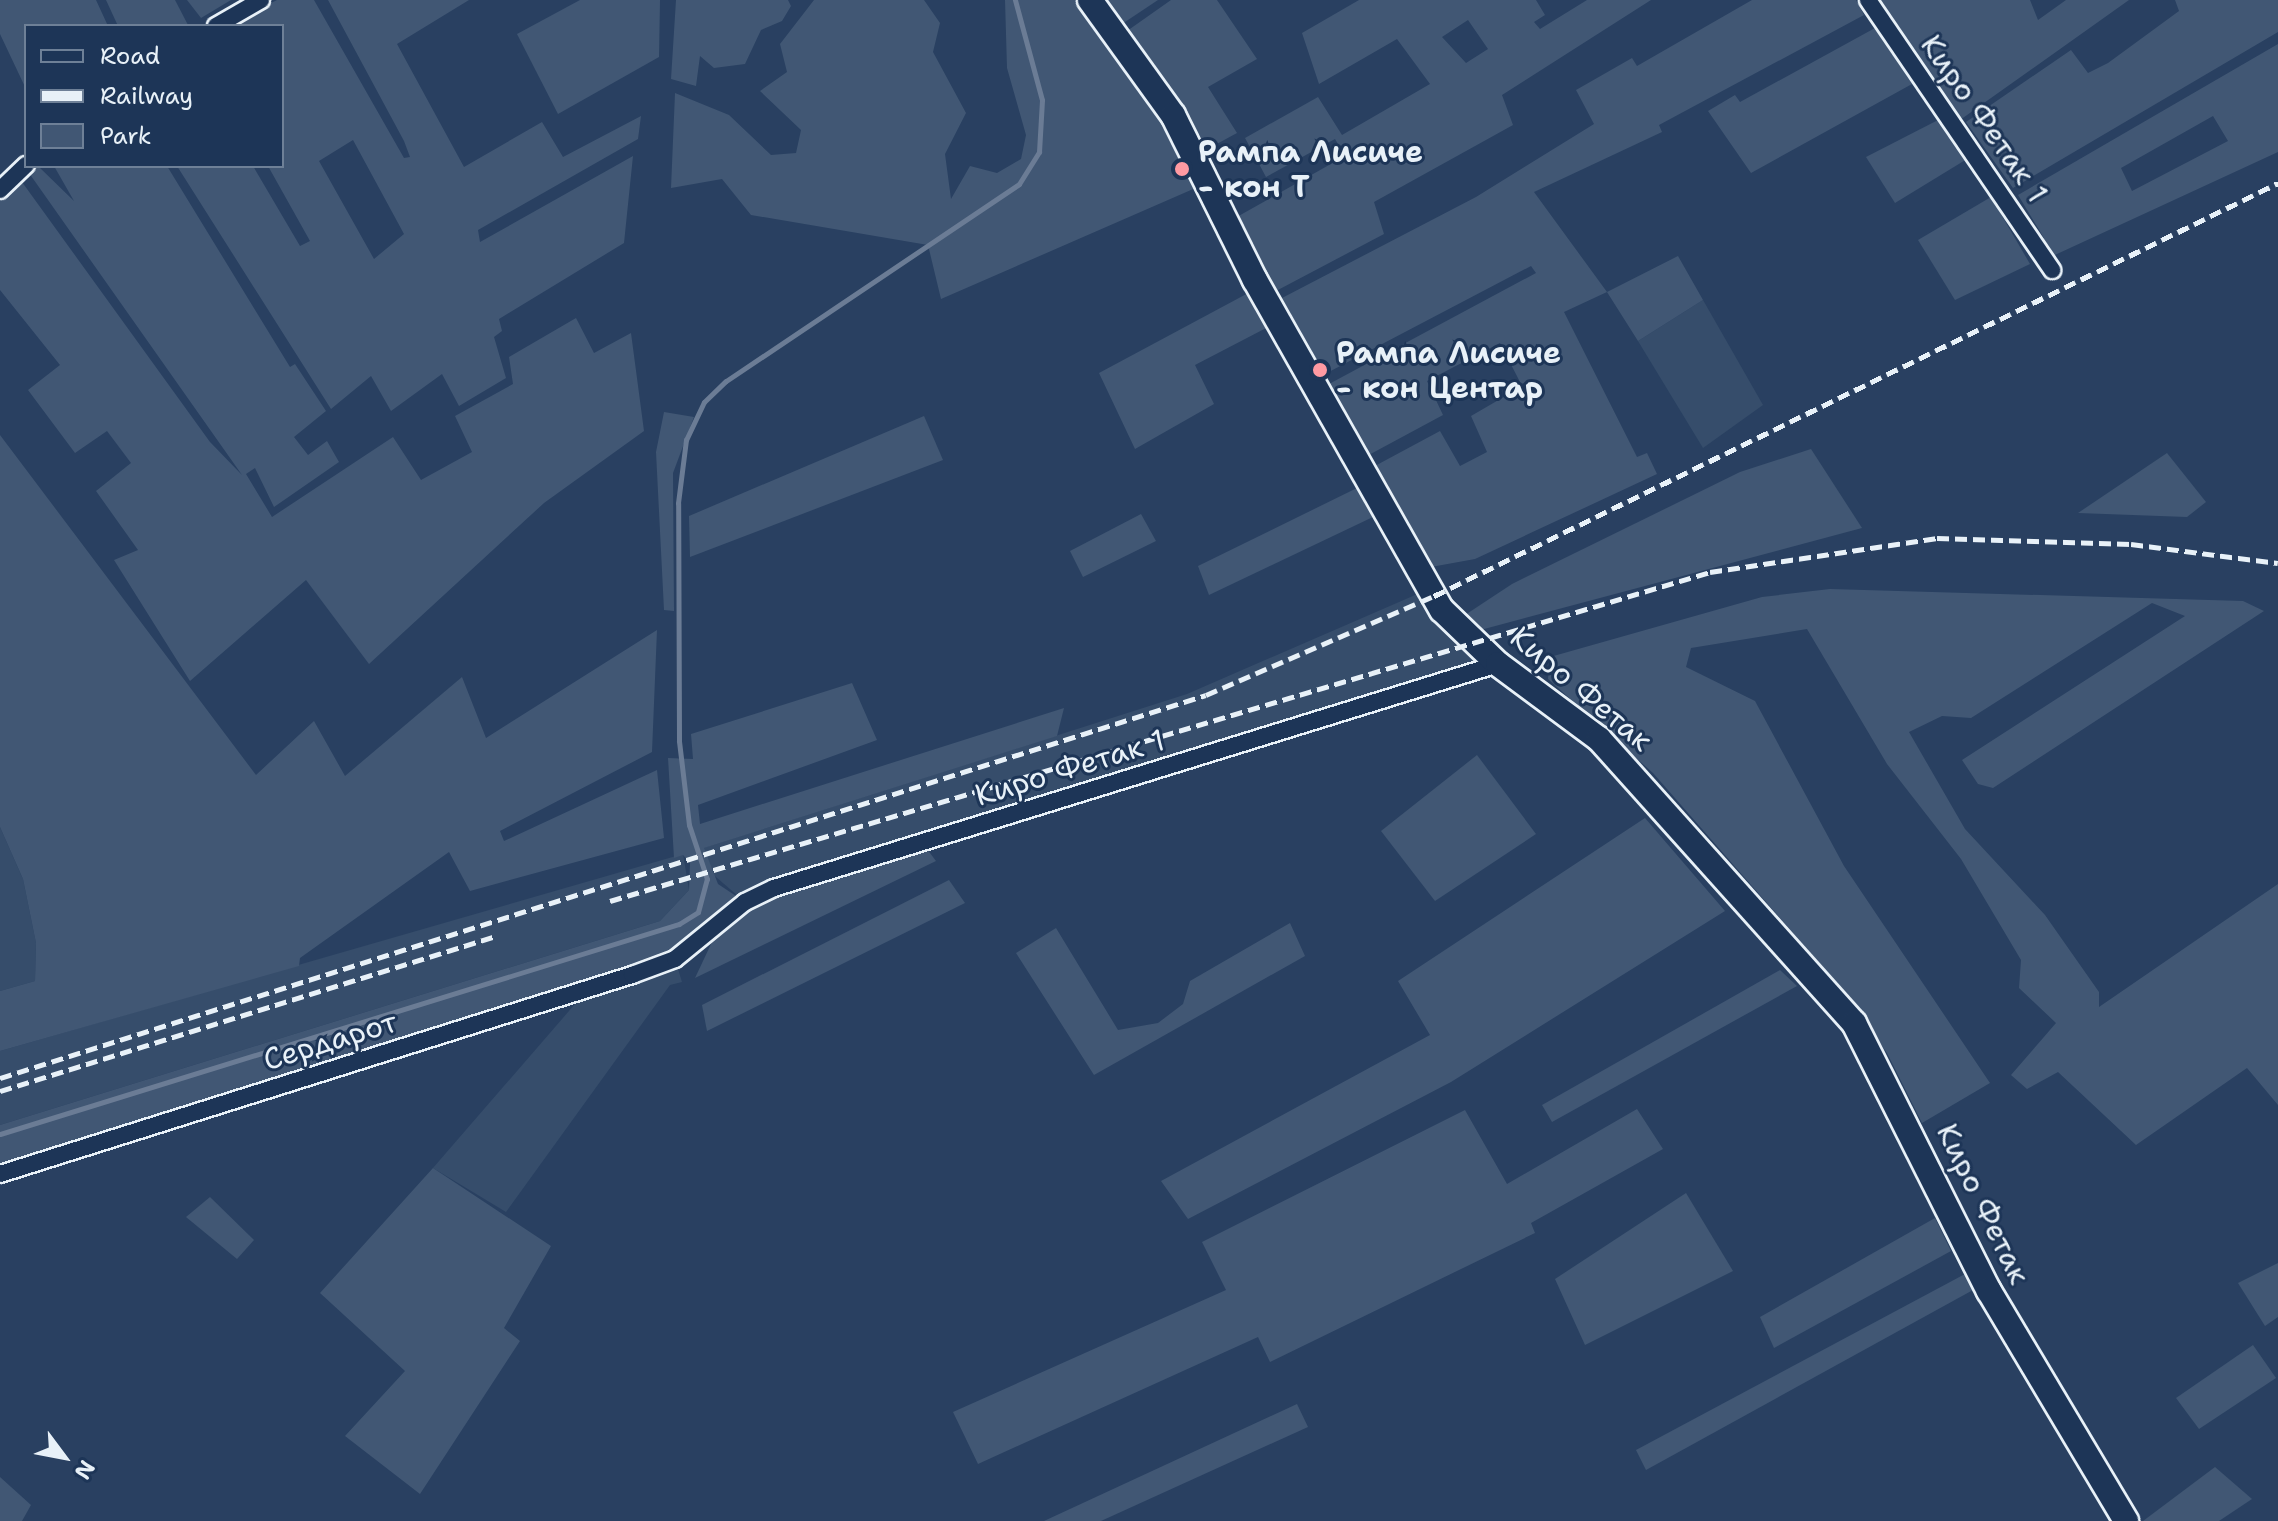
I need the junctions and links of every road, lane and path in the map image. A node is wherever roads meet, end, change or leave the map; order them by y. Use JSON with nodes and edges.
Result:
{"nodes":[{"id":1,"x":261,"y":0,"type":"edge"},
{"id":2,"x":1090,"y":0,"type":"edge"},
{"id":3,"x":1868,"y":0,"type":"edge"},
{"id":4,"x":219,"y":24,"type":"edge"},
{"id":5,"x":24,"y":167,"type":"edge"},
{"id":6,"x":0,"y":190,"type":"edge"},
{"id":7,"x":2052,"y":270,"type":"dead end"},
{"id":8,"x":1477,"y":644,"type":"junction"},
{"id":9,"x":1498,"y":664,"type":"junction"},
{"id":10,"x":1472,"y":675,"type":"junction"},
{"id":11,"x":675,"y":959,"type":"joint"},
{"id":12,"x":0,"y":1174,"type":"edge"},
{"id":13,"x":2126,"y":1521,"type":"edge"}],
"edges":[{"from":1,"to":4,"type":"street"},
{"from":2,"to":8,"type":"main road","name":"Киро Фетак"},
{"from":3,"to":7,"type":"street","name":"Киро Фетак 1"},
{"from":5,"to":6,"type":"street"},
{"from":8,"to":9,"type":"main road","name":"Киро Фетак"},
{"from":8,"to":10,"type":"street"},
{"from":9,"to":10,"type":"street","name":"Киро Фетак 1"},
{"from":9,"to":13,"type":"main road","name":"Киро Фетак"},
{"from":10,"to":11,"type":"street","name":"Киро Фетак 1"},
{"from":11,"to":12,"type":"street","name":"Сердарот"}]}
